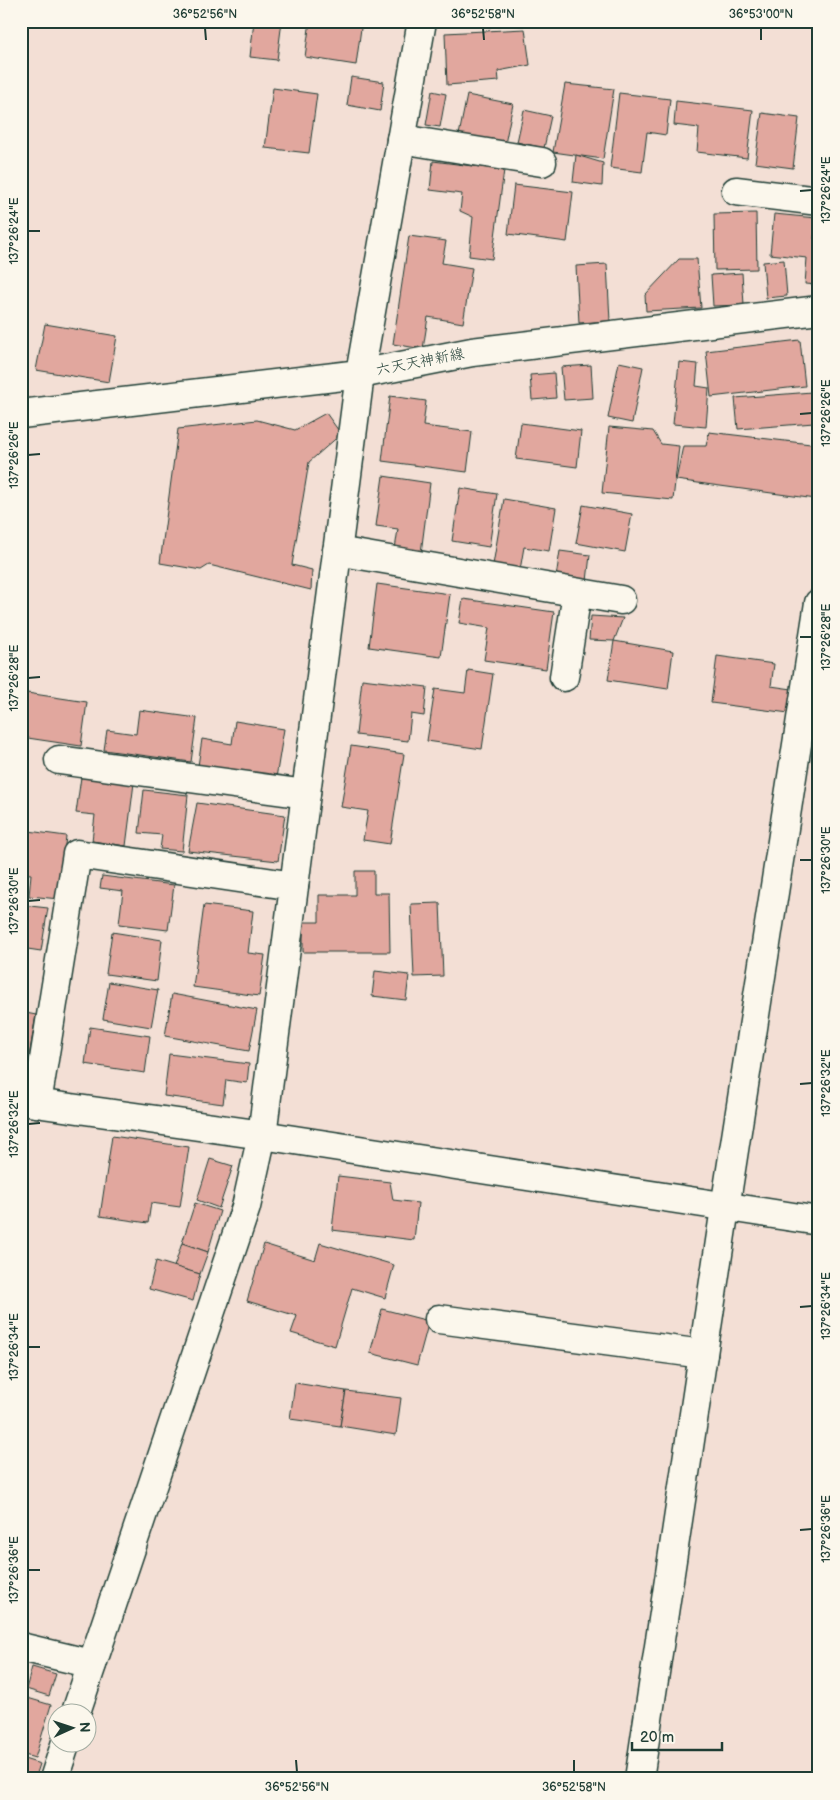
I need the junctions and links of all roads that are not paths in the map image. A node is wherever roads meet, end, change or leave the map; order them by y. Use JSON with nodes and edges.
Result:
{"nodes":[{"id":1,"x":422,"y":21,"type":"edge"},
{"id":2,"x":401,"y":139,"type":"junction"},
{"id":3,"x":542,"y":162,"type":"dead end"},
{"id":4,"x":736,"y":191,"type":"dead end"},
{"id":5,"x":819,"y":201,"type":"edge"},
{"id":6,"x":819,"y":310,"type":"edge"},
{"id":7,"x":360,"y":374,"type":"junction"},
{"id":8,"x":21,"y":414,"type":"edge"},
{"id":9,"x":337,"y":551,"type":"junction"},
{"id":10,"x":577,"y":593,"type":"junction"},
{"id":11,"x":621,"y":600,"type":"dead end"},
{"id":12,"x":819,"y":603,"type":"edge"},
{"id":13,"x":564,"y":677,"type":"dead end"},
{"id":14,"x":59,"y":760,"type":"dead end"},
{"id":15,"x":306,"y":794,"type":"junction"},
{"id":16,"x":294,"y":886,"type":"junction"},
{"id":17,"x":29,"y":1102,"type":"edge"},
{"id":18,"x":262,"y":1135,"type":"junction"},
{"id":19,"x":725,"y":1208,"type":"junction"},
{"id":20,"x":819,"y":1221,"type":"edge"},
{"id":21,"x":439,"y":1319,"type":"dead end"},
{"id":22,"x":703,"y":1354,"type":"junction"},
{"id":23,"x":21,"y":1647,"type":"edge"},
{"id":24,"x":92,"y":1664,"type":"junction"},
{"id":25,"x":79,"y":1702,"type":"edge"},
{"id":26,"x":63,"y":1752,"type":"edge"},
{"id":27,"x":54,"y":1779,"type":"edge"},
{"id":28,"x":639,"y":1779,"type":"edge"}],
"edges":[{"from":1,"to":2,"type":"street"},
{"from":2,"to":3,"type":"street"},
{"from":2,"to":7,"type":"street"},
{"from":4,"to":5,"type":"street"},
{"from":6,"to":7,"type":"street","name":"六天天神新線"},
{"from":7,"to":8,"type":"street","name":"六天天神新線"},
{"from":7,"to":9,"type":"street"},
{"from":9,"to":10,"type":"street"},
{"from":9,"to":15,"type":"street"},
{"from":10,"to":11,"type":"street"},
{"from":10,"to":13,"type":"street"},
{"from":12,"to":19,"type":"street"},
{"from":14,"to":15,"type":"street"},
{"from":15,"to":16,"type":"street"},
{"from":16,"to":17,"type":"street"},
{"from":16,"to":18,"type":"street"},
{"from":17,"to":18,"type":"street"},
{"from":18,"to":19,"type":"street"},
{"from":18,"to":24,"type":"street"},
{"from":19,"to":20,"type":"street"},
{"from":19,"to":22,"type":"street"},
{"from":21,"to":22,"type":"street"},
{"from":22,"to":28,"type":"street"},
{"from":23,"to":24,"type":"street"},
{"from":24,"to":25,"type":"street"},
{"from":26,"to":27,"type":"street"}]}
